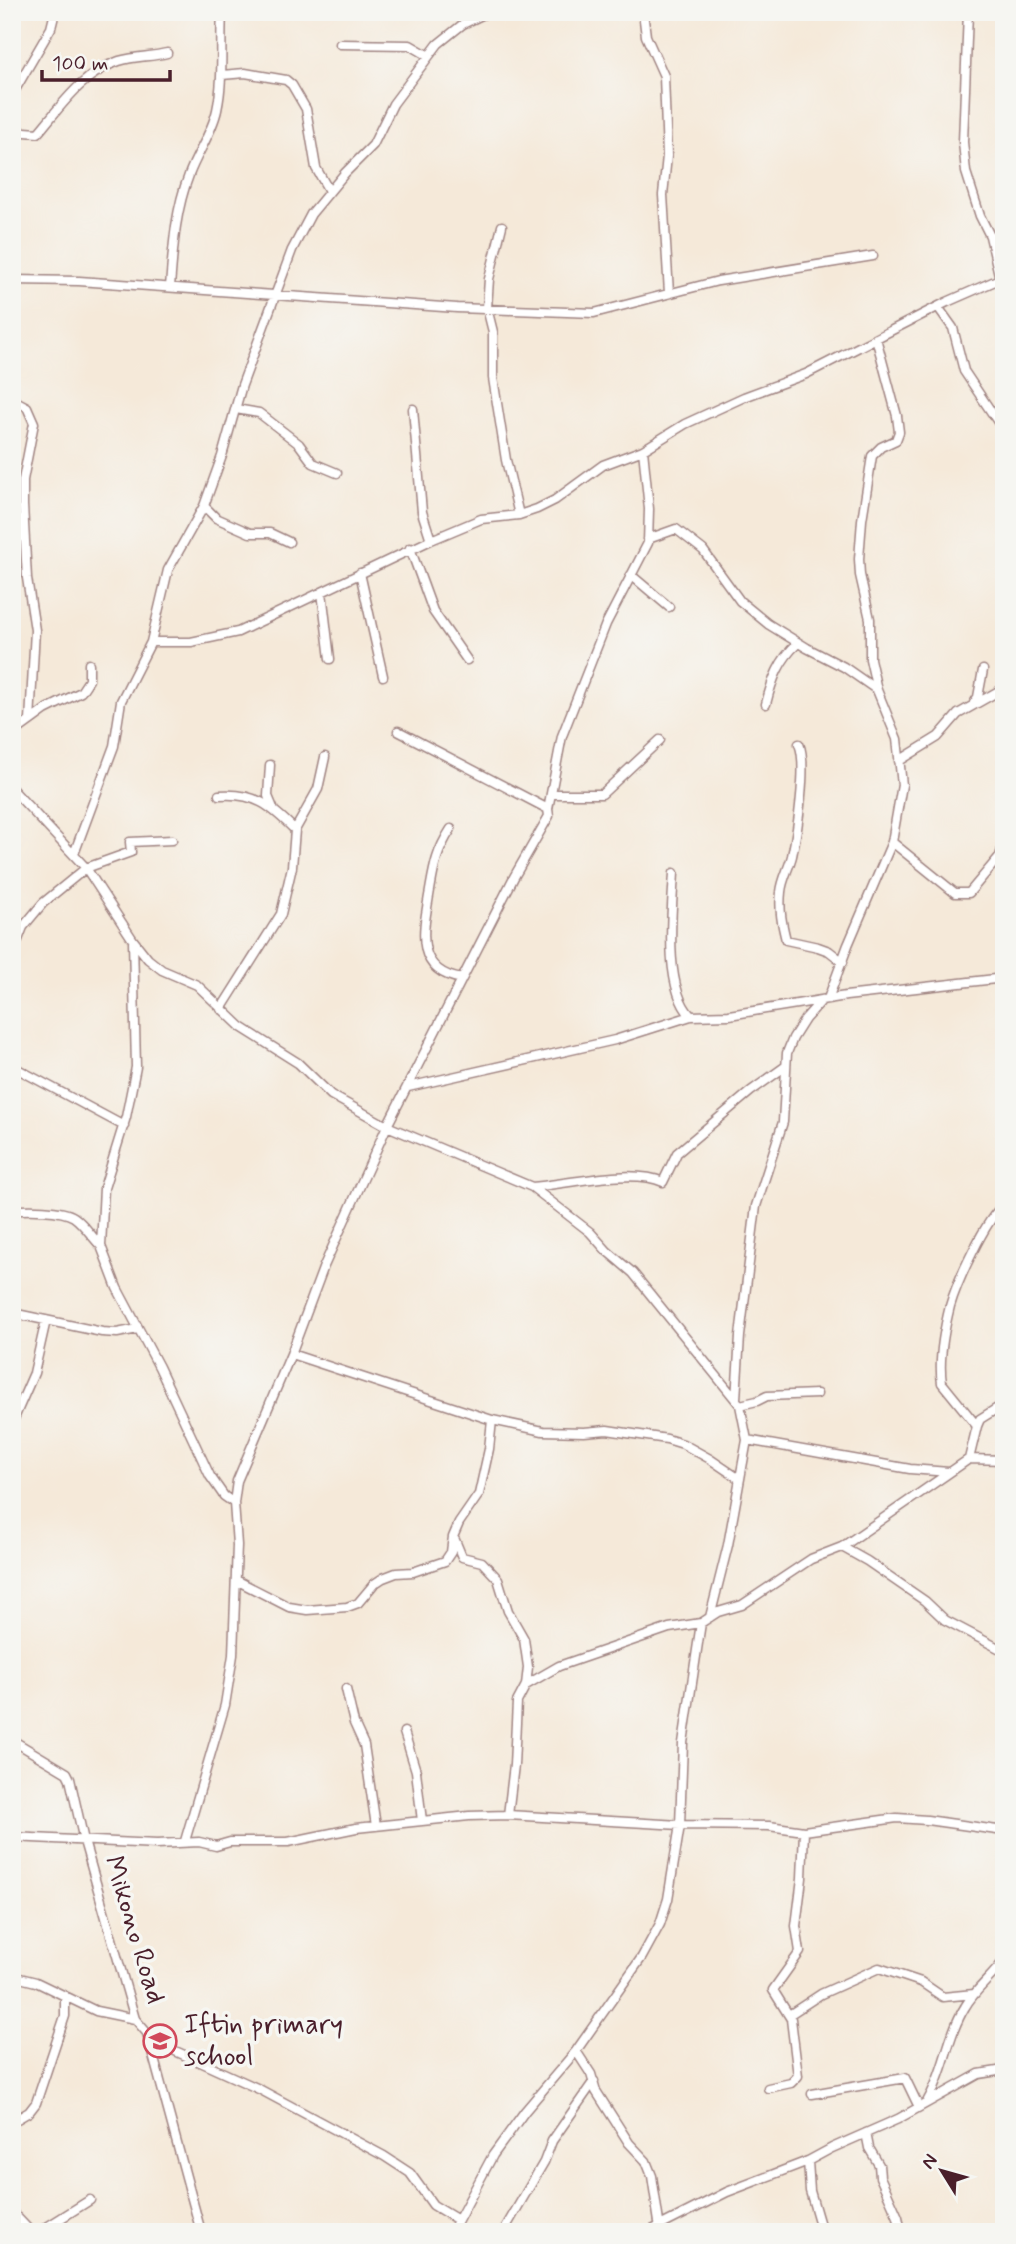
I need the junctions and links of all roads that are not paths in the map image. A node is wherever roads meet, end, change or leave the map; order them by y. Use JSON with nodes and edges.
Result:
{"nodes":[{"id":1,"x":55,"y":12,"type":"edge"},
{"id":2,"x":222,"y":12,"type":"edge"},
{"id":3,"x":488,"y":12,"type":"edge"},
{"id":4,"x":643,"y":12,"type":"edge"},
{"id":5,"x":968,"y":12,"type":"edge"},
{"id":6,"x":340,"y":44,"type":"dead end"},
{"id":7,"x":167,"y":53,"type":"dead end"},
{"id":8,"x":429,"y":56,"type":"junction"},
{"id":9,"x":222,"y":75,"type":"junction"},
{"id":10,"x":12,"y":95,"type":"edge"},
{"id":11,"x":12,"y":131,"type":"edge"},
{"id":12,"x":329,"y":191,"type":"junction"},
{"id":13,"x":502,"y":226,"type":"dead end"},
{"id":14,"x":873,"y":256,"type":"dead end"},
{"id":15,"x":1002,"y":278,"type":"edge"},
{"id":16,"x":12,"y":280,"type":"edge"},
{"id":17,"x":170,"y":287,"type":"junction"},
{"id":18,"x":669,"y":293,"type":"junction"},
{"id":19,"x":277,"y":294,"type":"junction"},
{"id":20,"x":938,"y":307,"type":"junction"},
{"id":21,"x":487,"y":308,"type":"junction"},
{"id":22,"x":876,"y":338,"type":"junction"},
{"id":23,"x":12,"y":399,"type":"edge"},
{"id":24,"x":236,"y":409,"type":"junction"},
{"id":25,"x":413,"y":409,"type":"dead end"},
{"id":26,"x":1004,"y":431,"type":"edge"},
{"id":27,"x":643,"y":450,"type":"junction"},
{"id":28,"x":337,"y":473,"type":"dead end"},
{"id":29,"x":204,"y":506,"type":"junction"},
{"id":30,"x":519,"y":515,"type":"junction"},
{"id":31,"x":648,"y":539,"type":"junction"},
{"id":32,"x":431,"y":540,"type":"junction"},
{"id":33,"x":289,"y":542,"type":"dead end"},
{"id":34,"x":410,"y":548,"type":"junction"},
{"id":35,"x":360,"y":573,"type":"junction"},
{"id":36,"x":631,"y":575,"type":"junction"},
{"id":37,"x":322,"y":592,"type":"junction"},
{"id":38,"x":669,"y":607,"type":"dead end"},
{"id":39,"x":151,"y":642,"type":"junction"},
{"id":40,"x":798,"y":643,"type":"junction"},
{"id":41,"x":330,"y":659,"type":"dead end"},
{"id":42,"x":467,"y":660,"type":"dead end"},
{"id":43,"x":89,"y":664,"type":"dead end"},
{"id":44,"x":983,"y":670,"type":"dead end"},
{"id":45,"x":383,"y":676,"type":"dead end"},
{"id":46,"x":1004,"y":688,"type":"edge"},
{"id":47,"x":877,"y":690,"type":"junction"},
{"id":48,"x":766,"y":704,"type":"dead end"},
{"id":49,"x":972,"y":705,"type":"junction"},
{"id":50,"x":30,"y":721,"type":"junction"},
{"id":51,"x":398,"y":731,"type":"dead end"},
{"id":52,"x":12,"y":734,"type":"edge"},
{"id":53,"x":660,"y":740,"type":"dead end"},
{"id":54,"x":799,"y":744,"type":"dead end"},
{"id":55,"x":325,"y":758,"type":"dead end"},
{"id":56,"x":900,"y":761,"type":"junction"},
{"id":57,"x":270,"y":765,"type":"dead end"},
{"id":58,"x":12,"y":789,"type":"edge"},
{"id":59,"x":551,"y":794,"type":"junction"},
{"id":60,"x":219,"y":795,"type":"dead end"},
{"id":61,"x":272,"y":808,"type":"junction"},
{"id":62,"x":548,"y":809,"type":"junction"},
{"id":63,"x":451,"y":829,"type":"dead end"},
{"id":64,"x":295,"y":830,"type":"junction"},
{"id":65,"x":172,"y":840,"type":"dead end"},
{"id":66,"x":892,"y":842,"type":"junction"},
{"id":67,"x":1004,"y":843,"type":"edge"},
{"id":68,"x":74,"y":854,"type":"junction"},
{"id":69,"x":86,"y":868,"type":"junction"},
{"id":70,"x":674,"y":873,"type":"dead end"},
{"id":71,"x":133,"y":940,"type":"junction"},
{"id":72,"x":12,"y":955,"type":"edge"},
{"id":73,"x":843,"y":962,"type":"junction"},
{"id":74,"x":1004,"y":978,"type":"edge"},
{"id":75,"x":462,"y":979,"type":"junction"},
{"id":76,"x":825,"y":999,"type":"junction"},
{"id":77,"x":221,"y":1009,"type":"junction"},
{"id":78,"x":691,"y":1016,"type":"junction"},
{"id":79,"x":12,"y":1066,"type":"edge"},
{"id":80,"x":786,"y":1066,"type":"junction"},
{"id":81,"x":408,"y":1087,"type":"junction"},
{"id":82,"x":124,"y":1126,"type":"junction"},
{"id":83,"x":387,"y":1126,"type":"junction"},
{"id":84,"x":532,"y":1187,"type":"junction"},
{"id":85,"x":1004,"y":1205,"type":"edge"},
{"id":86,"x":12,"y":1211,"type":"edge"},
{"id":87,"x":101,"y":1246,"type":"junction"},
{"id":88,"x":12,"y":1313,"type":"edge"},
{"id":89,"x":46,"y":1320,"type":"junction"},
{"id":90,"x":138,"y":1329,"type":"junction"},
{"id":91,"x":291,"y":1354,"type":"junction"},
{"id":92,"x":817,"y":1394,"type":"dead end"},
{"id":93,"x":738,"y":1402,"type":"junction"},
{"id":94,"x":1004,"y":1404,"type":"edge"},
{"id":95,"x":492,"y":1420,"type":"junction"},
{"id":96,"x":12,"y":1423,"type":"edge"},
{"id":97,"x":977,"y":1426,"type":"junction"},
{"id":98,"x":747,"y":1440,"type":"junction"},
{"id":99,"x":969,"y":1460,"type":"junction"},
{"id":100,"x":1004,"y":1460,"type":"edge"},
{"id":101,"x":949,"y":1472,"type":"junction"},
{"id":102,"x":738,"y":1478,"type":"junction"},
{"id":103,"x":234,"y":1503,"type":"junction"},
{"id":104,"x":453,"y":1537,"type":"junction"},
{"id":105,"x":842,"y":1547,"type":"junction"},
{"id":106,"x":236,"y":1580,"type":"junction"},
{"id":107,"x":710,"y":1617,"type":"junction"},
{"id":108,"x":701,"y":1623,"type":"junction"},
{"id":109,"x":1004,"y":1651,"type":"edge"},
{"id":110,"x":526,"y":1685,"type":"junction"},
{"id":111,"x":346,"y":1689,"type":"dead end"},
{"id":112,"x":404,"y":1732,"type":"dead end"},
{"id":113,"x":12,"y":1740,"type":"edge"},
{"id":114,"x":508,"y":1815,"type":"junction"},
{"id":115,"x":422,"y":1821,"type":"junction"},
{"id":116,"x":680,"y":1825,"type":"junction"},
{"id":117,"x":376,"y":1826,"type":"junction"},
{"id":118,"x":804,"y":1830,"type":"junction"},
{"id":119,"x":1004,"y":1831,"type":"edge"},
{"id":120,"x":12,"y":1837,"type":"edge"},
{"id":121,"x":84,"y":1841,"type":"junction"},
{"id":122,"x":185,"y":1841,"type":"junction"},
{"id":123,"x":1004,"y":1960,"type":"edge"},
{"id":124,"x":12,"y":1976,"type":"edge"},
{"id":125,"x":974,"y":1994,"type":"junction"},
{"id":126,"x":65,"y":1996,"type":"junction"},
{"id":127,"x":789,"y":2015,"type":"junction"},
{"id":128,"x":135,"y":2019,"type":"junction"},
{"id":129,"x":147,"y":2033,"type":"junction"},
{"id":130,"x":576,"y":2051,"type":"junction"},
{"id":131,"x":1004,"y":2070,"type":"edge"},
{"id":132,"x":594,"y":2081,"type":"junction"},
{"id":133,"x":768,"y":2088,"type":"dead end"},
{"id":134,"x":812,"y":2094,"type":"dead end"},
{"id":135,"x":928,"y":2101,"type":"junction"},
{"id":136,"x":919,"y":2107,"type":"junction"},
{"id":137,"x":12,"y":2122,"type":"edge"},
{"id":138,"x":866,"y":2133,"type":"junction"},
{"id":139,"x":808,"y":2161,"type":"junction"},
{"id":140,"x":1004,"y":2171,"type":"edge"},
{"id":141,"x":1004,"y":2184,"type":"edge"},
{"id":142,"x":90,"y":2200,"type":"dead end"},
{"id":143,"x":12,"y":2212,"type":"edge"},
{"id":144,"x":458,"y":2220,"type":"junction"},
{"id":145,"x":660,"y":2229,"type":"edge"},
{"id":146,"x":31,"y":2232,"type":"edge"},
{"id":147,"x":39,"y":2232,"type":"edge"},
{"id":148,"x":201,"y":2232,"type":"edge"},
{"id":149,"x":452,"y":2232,"type":"edge"},
{"id":150,"x":503,"y":2232,"type":"edge"},
{"id":151,"x":648,"y":2232,"type":"edge"},
{"id":152,"x":822,"y":2232,"type":"edge"},
{"id":153,"x":901,"y":2232,"type":"edge"}],
"edges":[{"from":1,"to":10,"type":"street"},
{"from":2,"to":9,"type":"street"},
{"from":3,"to":8,"type":"street"},
{"from":4,"to":18,"type":"street"},
{"from":5,"to":15,"type":"street"},
{"from":6,"to":8,"type":"street"},
{"from":7,"to":11,"type":"street"},
{"from":8,"to":12,"type":"street"},
{"from":9,"to":12,"type":"street"},
{"from":9,"to":17,"type":"street"},
{"from":12,"to":19,"type":"street"},
{"from":13,"to":21,"type":"street"},
{"from":14,"to":18,"type":"street"},
{"from":15,"to":20,"type":"street"},
{"from":16,"to":17,"type":"street"},
{"from":17,"to":19,"type":"street"},
{"from":18,"to":21,"type":"street"},
{"from":19,"to":21,"type":"street"},
{"from":19,"to":24,"type":"street"},
{"from":20,"to":22,"type":"street"},
{"from":20,"to":26,"type":"street"},
{"from":21,"to":30,"type":"street"},
{"from":22,"to":27,"type":"street"},
{"from":22,"to":47,"type":"street"},
{"from":23,"to":50,"type":"street"},
{"from":24,"to":28,"type":"street"},
{"from":24,"to":29,"type":"street"},
{"from":25,"to":32,"type":"street"},
{"from":27,"to":30,"type":"street"},
{"from":27,"to":31,"type":"street"},
{"from":29,"to":33,"type":"street"},
{"from":29,"to":39,"type":"street"},
{"from":30,"to":32,"type":"street"},
{"from":31,"to":36,"type":"street"},
{"from":31,"to":40,"type":"street"},
{"from":32,"to":34,"type":"street"},
{"from":34,"to":35,"type":"street"},
{"from":34,"to":42,"type":"street"},
{"from":35,"to":37,"type":"street"},
{"from":35,"to":45,"type":"street"},
{"from":36,"to":38,"type":"street"},
{"from":36,"to":59,"type":"street"},
{"from":37,"to":39,"type":"street"},
{"from":37,"to":41,"type":"street"},
{"from":39,"to":68,"type":"street"},
{"from":40,"to":47,"type":"street"},
{"from":40,"to":48,"type":"street"},
{"from":43,"to":50,"type":"street"},
{"from":44,"to":49,"type":"street"},
{"from":46,"to":49,"type":"street"},
{"from":47,"to":56,"type":"street"},
{"from":49,"to":56,"type":"street"},
{"from":50,"to":52,"type":"street"},
{"from":51,"to":62,"type":"street"},
{"from":53,"to":59,"type":"street"},
{"from":54,"to":73,"type":"street"},
{"from":55,"to":64,"type":"street"},
{"from":56,"to":66,"type":"street"},
{"from":57,"to":61,"type":"street"},
{"from":58,"to":68,"type":"street"},
{"from":59,"to":62,"type":"street"},
{"from":60,"to":61,"type":"street"},
{"from":61,"to":64,"type":"street"},
{"from":62,"to":75,"type":"street"},
{"from":63,"to":75,"type":"street"},
{"from":64,"to":77,"type":"street"},
{"from":65,"to":69,"type":"street"},
{"from":66,"to":67,"type":"street"},
{"from":66,"to":73,"type":"street"},
{"from":68,"to":69,"type":"street"},
{"from":69,"to":71,"type":"street"},
{"from":69,"to":72,"type":"street"},
{"from":70,"to":78,"type":"street"},
{"from":71,"to":77,"type":"street"},
{"from":71,"to":82,"type":"street"},
{"from":73,"to":76,"type":"street"},
{"from":74,"to":76,"type":"street"},
{"from":75,"to":81,"type":"street"},
{"from":76,"to":78,"type":"street"},
{"from":76,"to":80,"type":"street"},
{"from":77,"to":83,"type":"street"},
{"from":78,"to":81,"type":"street"},
{"from":79,"to":82,"type":"street"},
{"from":80,"to":84,"type":"street"},
{"from":80,"to":93,"type":"street"},
{"from":81,"to":83,"type":"street"},
{"from":82,"to":87,"type":"street"},
{"from":83,"to":84,"type":"street"},
{"from":83,"to":91,"type":"street"},
{"from":84,"to":93,"type":"street"},
{"from":85,"to":97,"type":"street"},
{"from":86,"to":87,"type":"street"},
{"from":87,"to":90,"type":"street"},
{"from":88,"to":89,"type":"street"},
{"from":89,"to":90,"type":"street"},
{"from":89,"to":96,"type":"street"},
{"from":90,"to":103,"type":"street"},
{"from":91,"to":95,"type":"street"},
{"from":91,"to":103,"type":"street"},
{"from":92,"to":93,"type":"street"},
{"from":93,"to":98,"type":"street"},
{"from":94,"to":97,"type":"street"},
{"from":95,"to":102,"type":"street"},
{"from":95,"to":104,"type":"street"},
{"from":97,"to":99,"type":"street"},
{"from":98,"to":101,"type":"street"},
{"from":98,"to":102,"type":"street"},
{"from":99,"to":100,"type":"street"},
{"from":99,"to":101,"type":"street"},
{"from":101,"to":105,"type":"street"},
{"from":102,"to":107,"type":"street"},
{"from":103,"to":106,"type":"street"},
{"from":104,"to":106,"type":"street"},
{"from":104,"to":110,"type":"street"},
{"from":105,"to":107,"type":"street"},
{"from":105,"to":109,"type":"street"},
{"from":106,"to":122,"type":"street"},
{"from":107,"to":108,"type":"street"},
{"from":108,"to":110,"type":"street"},
{"from":108,"to":116,"type":"street"},
{"from":110,"to":114,"type":"street"},
{"from":111,"to":117,"type":"street"},
{"from":112,"to":115,"type":"street"},
{"from":113,"to":121,"type":"street","name":"Mikono Road"},
{"from":114,"to":115,"type":"street"},
{"from":114,"to":116,"type":"street"},
{"from":115,"to":117,"type":"street"},
{"from":116,"to":118,"type":"street"},
{"from":116,"to":130,"type":"street"},
{"from":117,"to":122,"type":"street"},
{"from":118,"to":119,"type":"street"},
{"from":118,"to":127,"type":"street"},
{"from":120,"to":121,"type":"street"},
{"from":121,"to":122,"type":"street"},
{"from":121,"to":128,"type":"street","name":"Mikono Road"},
{"from":123,"to":125,"type":"street"},
{"from":124,"to":126,"type":"street"},
{"from":125,"to":127,"type":"street"},
{"from":125,"to":135,"type":"street"},
{"from":126,"to":128,"type":"street"},
{"from":126,"to":137,"type":"street"},
{"from":127,"to":133,"type":"street"},
{"from":128,"to":129,"type":"street","name":"Mikono Road"},
{"from":129,"to":144,"type":"street"},
{"from":129,"to":148,"type":"street","name":"Mikono Road"},
{"from":130,"to":132,"type":"street"},
{"from":130,"to":144,"type":"street"},
{"from":131,"to":135,"type":"street"},
{"from":132,"to":145,"type":"street"},
{"from":132,"to":150,"type":"street"},
{"from":134,"to":136,"type":"street"},
{"from":135,"to":136,"type":"street"},
{"from":136,"to":138,"type":"street"},
{"from":138,"to":139,"type":"street"},
{"from":138,"to":153,"type":"street"},
{"from":139,"to":145,"type":"street"},
{"from":139,"to":152,"type":"street"},
{"from":140,"to":141,"type":"street"},
{"from":142,"to":147,"type":"street"},
{"from":143,"to":146,"type":"street"},
{"from":144,"to":149,"type":"street"},
{"from":145,"to":151,"type":"street"}]}
